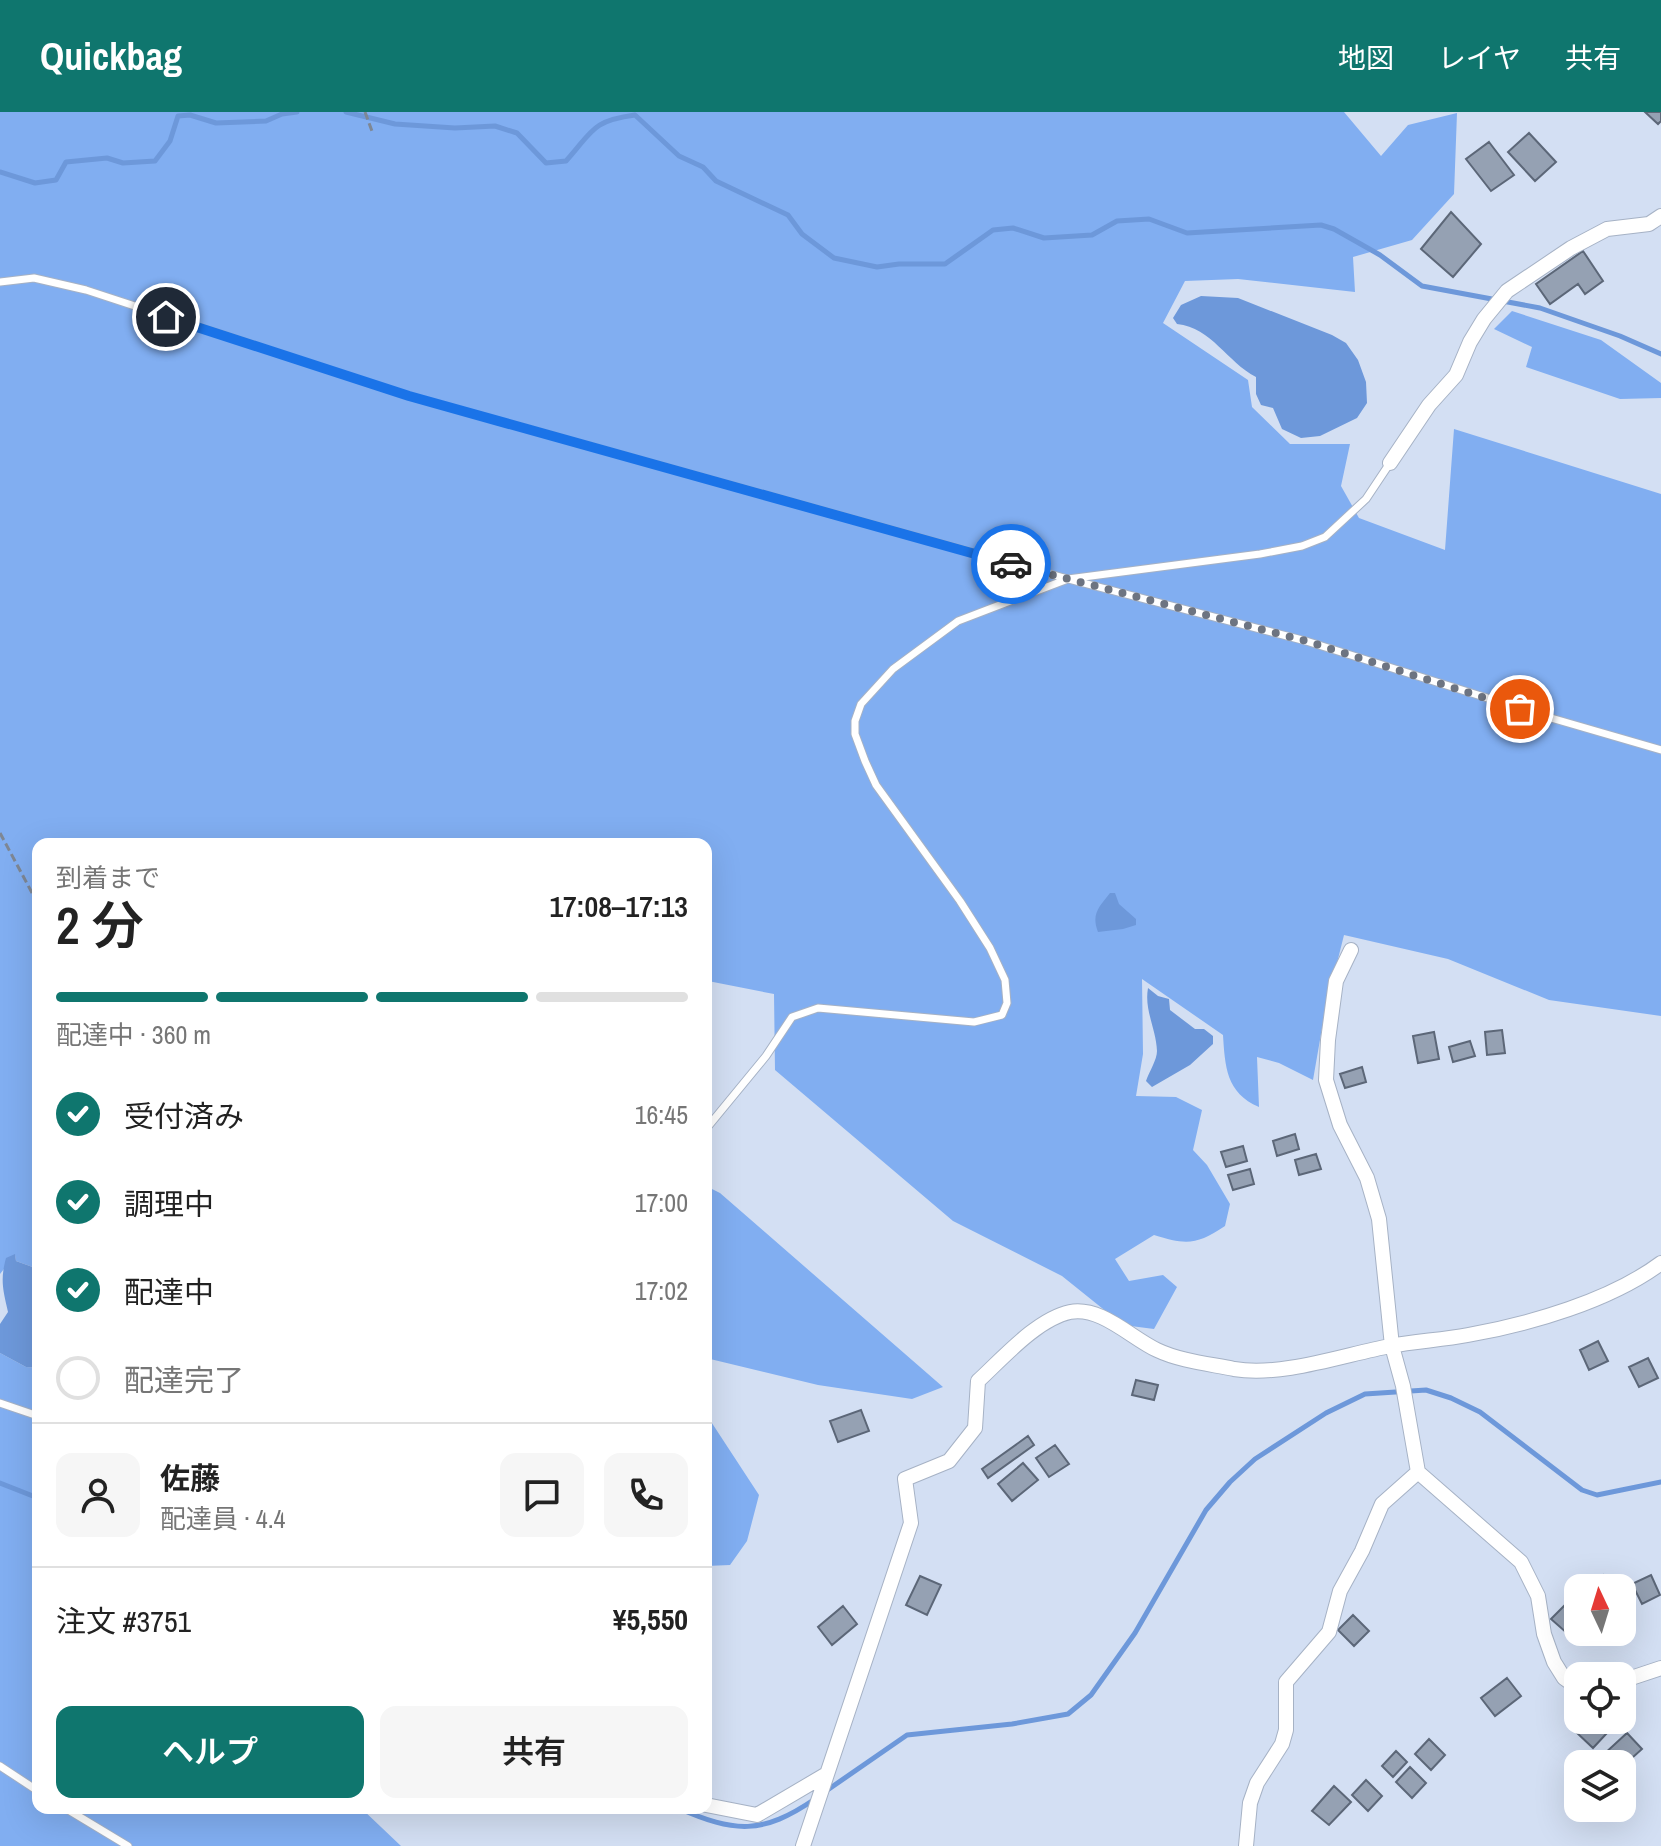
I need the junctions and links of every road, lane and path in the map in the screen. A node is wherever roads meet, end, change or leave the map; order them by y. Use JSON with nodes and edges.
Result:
{"nodes":[{"id":1,"x":365,"y":112,"type":"edge"},
{"id":2,"x":373,"y":134,"type":"dead end"},
{"id":3,"x":1661,"y":216,"type":"edge"},
{"id":4,"x":0,"y":282,"type":"edge"},
{"id":5,"x":1390,"y":463,"type":"joint"},
{"id":6,"x":1068,"y":579,"type":"junction"},
{"id":7,"x":1661,"y":750,"type":"edge"},
{"id":8,"x":0,"y":833,"type":"edge"},
{"id":9,"x":32,"y":893,"type":"edge"},
{"id":10,"x":1351,"y":950,"type":"dead end"},
{"id":11,"x":712,"y":1122,"type":"edge"},
{"id":12,"x":1661,"y":1263,"type":"edge"},
{"id":13,"x":1392,"y":1346,"type":"junction"},
{"id":14,"x":0,"y":1403,"type":"edge"},
{"id":15,"x":32,"y":1414,"type":"edge"},
{"id":16,"x":1418,"y":1472,"type":"junction"},
{"id":17,"x":1661,"y":1668,"type":"edge"},
{"id":18,"x":1636,"y":1676,"type":"edge"},
{"id":19,"x":1564,"y":1678,"type":"edge"},
{"id":20,"x":0,"y":1766,"type":"edge"},
{"id":21,"x":825,"y":1775,"type":"junction"},
{"id":22,"x":32,"y":1788,"type":"edge"},
{"id":23,"x":712,"y":1806,"type":"edge"},
{"id":24,"x":75,"y":1814,"type":"edge"},
{"id":25,"x":128,"y":1846,"type":"edge"},
{"id":26,"x":803,"y":1846,"type":"edge"},
{"id":27,"x":1246,"y":1846,"type":"edge"}],
"edges":[{"from":1,"to":2,"type":"path"},
{"from":3,"to":5,"type":"street"},
{"from":4,"to":6,"type":"lane"},
{"from":5,"to":6,"type":"lane"},
{"from":6,"to":7,"type":"lane"},
{"from":6,"to":11,"type":"lane"},
{"from":8,"to":9,"type":"path"},
{"from":10,"to":13,"type":"street"},
{"from":12,"to":13,"type":"street"},
{"from":13,"to":16,"type":"street"},
{"from":13,"to":21,"type":"street"},
{"from":14,"to":15,"type":"lane"},
{"from":16,"to":19,"type":"street"},
{"from":16,"to":27,"type":"street"},
{"from":17,"to":18,"type":"street"},
{"from":20,"to":22,"type":"lane"},
{"from":21,"to":23,"type":"street"},
{"from":21,"to":26,"type":"street"},
{"from":24,"to":25,"type":"lane"}]}
